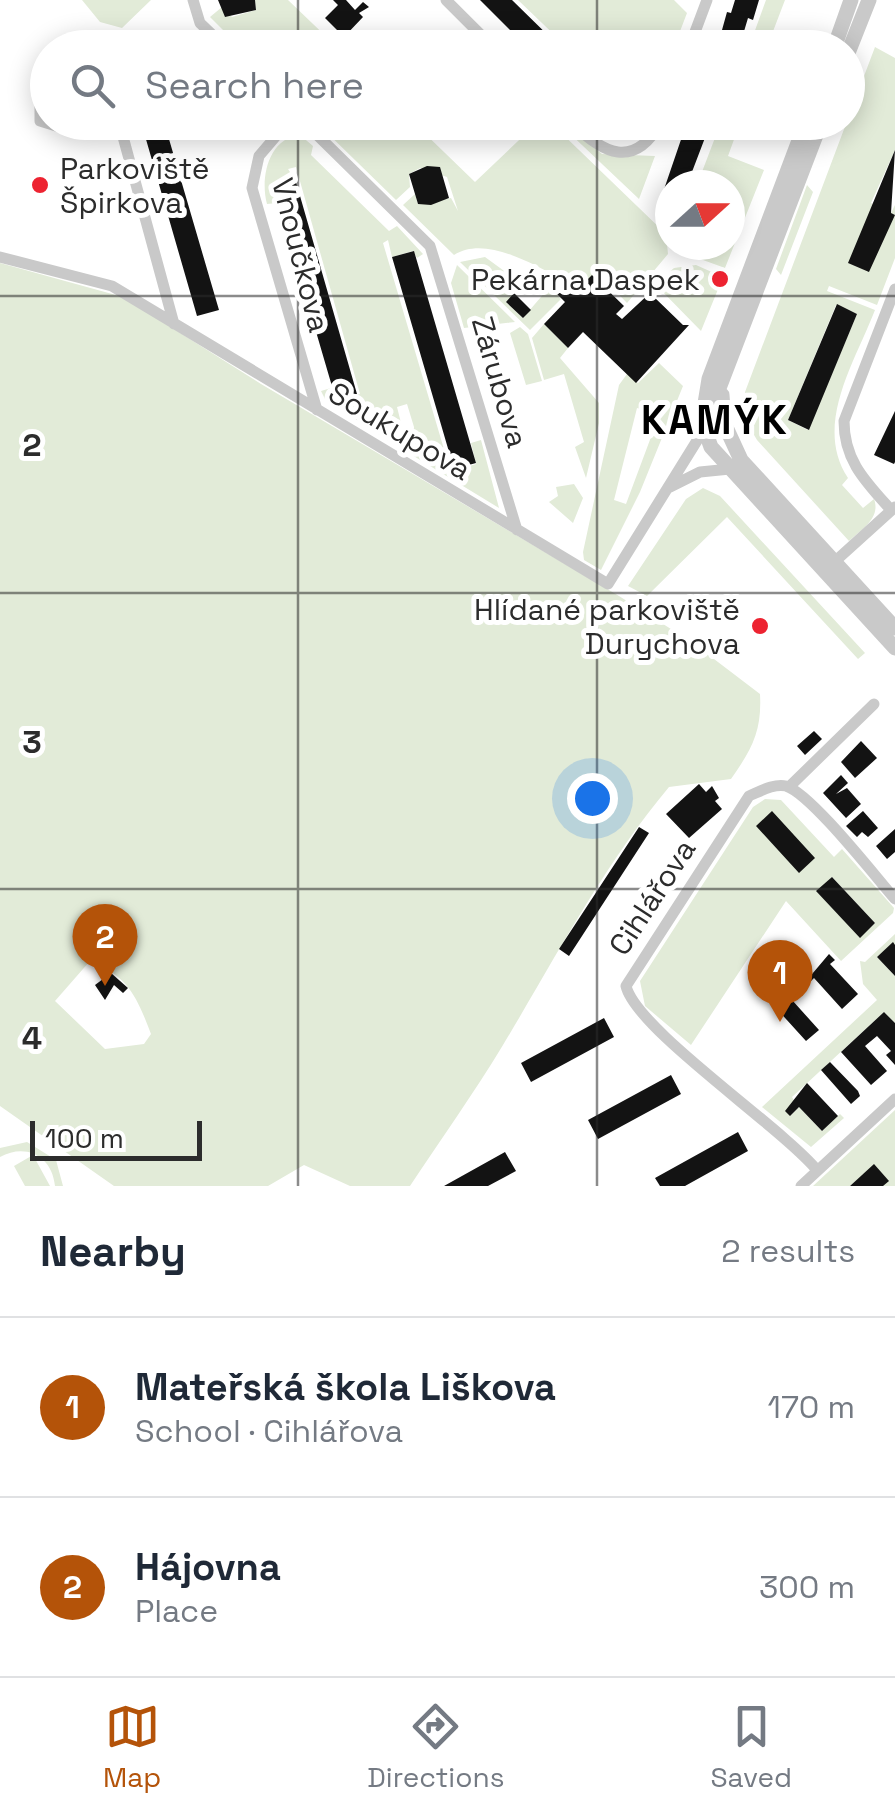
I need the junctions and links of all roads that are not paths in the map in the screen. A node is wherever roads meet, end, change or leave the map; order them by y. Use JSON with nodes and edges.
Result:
{"nodes":[{"id":1,"x":192,"y":0,"type":"edge"},
{"id":2,"x":446,"y":0,"type":"edge"},
{"id":3,"x":707,"y":0,"type":"edge"},
{"id":4,"x":851,"y":0,"type":"edge"},
{"id":5,"x":869,"y":0,"type":"edge"},
{"id":6,"x":207,"y":30,"type":"edge"},
{"id":7,"x":476,"y":30,"type":"edge"},
{"id":8,"x":696,"y":30,"type":"edge"},
{"id":9,"x":840,"y":30,"type":"edge"},
{"id":10,"x":857,"y":30,"type":"edge"},
{"id":11,"x":124,"y":140,"type":"edge"},
{"id":12,"x":272,"y":140,"type":"edge"},
{"id":13,"x":322,"y":140,"type":"edge"},
{"id":14,"x":589,"y":140,"type":"edge"},
{"id":15,"x":650,"y":140,"type":"edge"},
{"id":16,"x":799,"y":140,"type":"edge"},
{"id":17,"x":815,"y":140,"type":"edge"},
{"id":18,"x":0,"y":257,"type":"edge"},
{"id":19,"x":895,"y":288,"type":"edge"},
{"id":20,"x":892,"y":308,"type":"edge"},
{"id":21,"x":174,"y":324,"type":"junction"},
{"id":22,"x":722,"y":386,"type":"junction"},
{"id":23,"x":317,"y":410,"type":"junction"},
{"id":24,"x":703,"y":430,"type":"junction"},
{"id":25,"x":735,"y":465,"type":"junction"},
{"id":26,"x":666,"y":489,"type":"junction"},
{"id":27,"x":893,"y":508,"type":"edge"},
{"id":28,"x":517,"y":530,"type":"junction"},
{"id":29,"x":829,"y":567,"type":"junction"},
{"id":30,"x":895,"y":628,"type":"edge"},
{"id":31,"x":895,"y":648,"type":"edge"},
{"id":32,"x":874,"y":704,"type":"dead end"},
{"id":33,"x":789,"y":787,"type":"junction"},
{"id":34,"x":895,"y":899,"type":"edge"},
{"id":35,"x":895,"y":1099,"type":"edge"},
{"id":36,"x":817,"y":1170,"type":"junction"},
{"id":37,"x":801,"y":1186,"type":"edge"}],
"edges":[{"from":1,"to":6,"type":"street"},
{"from":2,"to":7,"type":"street"},
{"from":3,"to":8,"type":"street"},
{"from":4,"to":9,"type":"street"},
{"from":5,"to":10,"type":"street"},
{"from":11,"to":21,"type":"street"},
{"from":12,"to":23,"type":"street","name":"Vnoučkova"},
{"from":13,"to":28,"type":"street","name":"Zárubova"},
{"from":14,"to":15,"type":"street"},
{"from":16,"to":24,"type":"street"},
{"from":17,"to":22,"type":"street"},
{"from":18,"to":21,"type":"street","name":"Soukupova"},
{"from":19,"to":20,"type":"street"},
{"from":20,"to":27,"type":"street"},
{"from":21,"to":23,"type":"street","name":"Soukupova"},
{"from":22,"to":24,"type":"street"},
{"from":22,"to":25,"type":"street"},
{"from":23,"to":28,"type":"street","name":"Soukupova"},
{"from":24,"to":25,"type":"street"},
{"from":24,"to":26,"type":"street","name":"Soukupova"},
{"from":25,"to":26,"type":"street"},
{"from":25,"to":29,"type":"street"},
{"from":26,"to":28,"type":"street","name":"Soukupova"},
{"from":27,"to":29,"type":"street"},
{"from":29,"to":30,"type":"street"},
{"from":29,"to":31,"type":"street"},
{"from":32,"to":33,"type":"street","name":"Cihlářova"},
{"from":33,"to":34,"type":"street"},
{"from":33,"to":36,"type":"street","name":"Cihlářova"},
{"from":35,"to":36,"type":"street"},
{"from":36,"to":37,"type":"street"}]}
